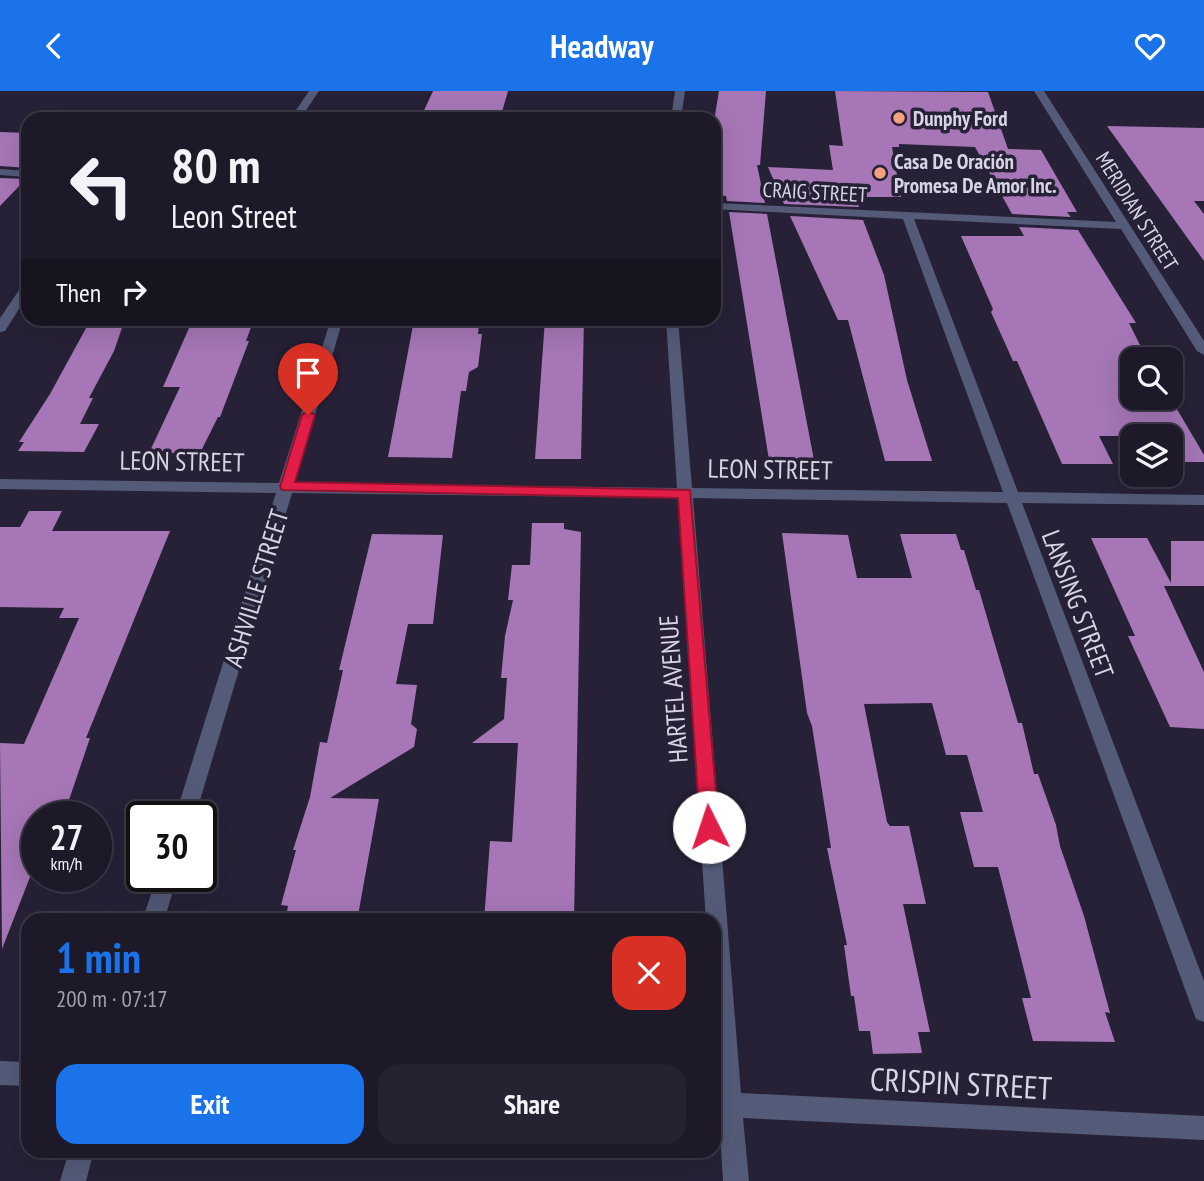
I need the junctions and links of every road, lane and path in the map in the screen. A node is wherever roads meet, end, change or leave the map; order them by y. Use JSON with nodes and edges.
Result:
{"nodes":[{"id":1,"x":314,"y":91,"type":"edge"},
{"id":2,"x":680,"y":91,"type":"edge"},
{"id":3,"x":1038,"y":91,"type":"edge"},
{"id":4,"x":300,"y":112,"type":"edge"},
{"id":5,"x":677,"y":112,"type":"edge"},
{"id":6,"x":0,"y":172,"type":"edge"},
{"id":7,"x":21,"y":174,"type":"edge"},
{"id":8,"x":721,"y":206,"type":"edge"},
{"id":9,"x":907,"y":215,"type":"junction"},
{"id":10,"x":1124,"y":226,"type":"junction"},
{"id":11,"x":21,"y":296,"type":"edge"},
{"id":12,"x":335,"y":326,"type":"edge"},
{"id":13,"x":673,"y":326,"type":"edge"},
{"id":14,"x":0,"y":328,"type":"edge"},
{"id":15,"x":1204,"y":352,"type":"edge"},
{"id":16,"x":0,"y":484,"type":"edge"},
{"id":17,"x":287,"y":487,"type":"junction"},
{"id":18,"x":685,"y":493,"type":"junction"},
{"id":19,"x":1010,"y":496,"type":"junction"},
{"id":20,"x":1204,"y":500,"type":"edge"},
{"id":21,"x":190,"y":801,"type":"edge"},
{"id":22,"x":162,"y":892,"type":"edge"},
{"id":23,"x":156,"y":913,"type":"edge"},
{"id":24,"x":710,"y":913,"type":"edge"},
{"id":25,"x":1204,"y":1011,"type":"edge"},
{"id":26,"x":0,"y":1073,"type":"edge"},
{"id":27,"x":21,"y":1074,"type":"edge"},
{"id":28,"x":722,"y":1104,"type":"edge"},
{"id":29,"x":1204,"y":1128,"type":"edge"},
{"id":30,"x":80,"y":1158,"type":"edge"},
{"id":31,"x":73,"y":1181,"type":"edge"},
{"id":32,"x":736,"y":1181,"type":"edge"}],
"edges":[{"from":1,"to":4,"type":"street"},
{"from":2,"to":5,"type":"street"},
{"from":3,"to":10,"type":"street","name":"MERIDIAN STREET"},
{"from":6,"to":7,"type":"street"},
{"from":8,"to":9,"type":"street","name":"CRAIG STREET"},
{"from":9,"to":10,"type":"street","name":"CRAIG STREET"},
{"from":9,"to":19,"type":"street","name":"LANSING STREET"},
{"from":10,"to":15,"type":"street","name":"MERIDIAN STREET"},
{"from":11,"to":14,"type":"street"},
{"from":12,"to":17,"type":"street","name":"ASHVILLE STREET"},
{"from":13,"to":18,"type":"street","name":"HARTEL AVENUE"},
{"from":16,"to":17,"type":"street","name":"LEON STREET"},
{"from":17,"to":18,"type":"street","name":"LEON STREET"},
{"from":17,"to":21,"type":"street","name":"ASHVILLE STREET"},
{"from":18,"to":19,"type":"street","name":"LEON STREET"},
{"from":18,"to":24,"type":"street","name":"HARTEL AVENUE"},
{"from":19,"to":20,"type":"street","name":"LEON STREET"},
{"from":19,"to":25,"type":"street","name":"LANSING STREET"},
{"from":22,"to":23,"type":"street"},
{"from":26,"to":27,"type":"street"},
{"from":28,"to":29,"type":"street","name":"CRISPIN STREET"},
{"from":28,"to":32,"type":"street","name":"HARTEL AVENUE"},
{"from":30,"to":31,"type":"street"}]}
